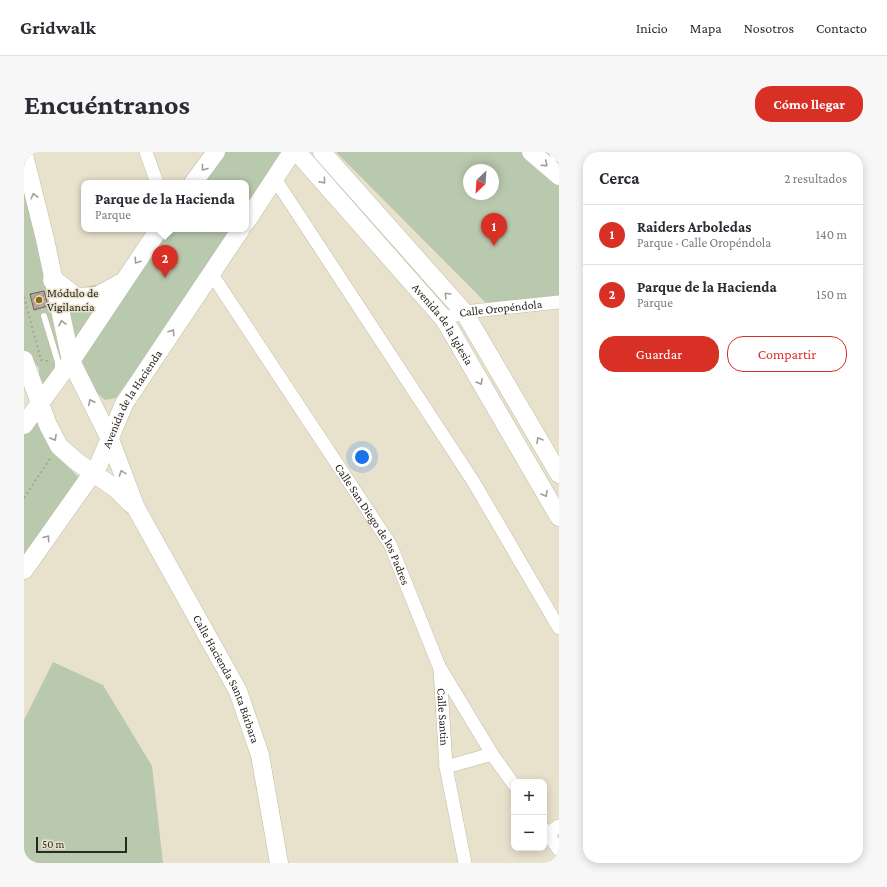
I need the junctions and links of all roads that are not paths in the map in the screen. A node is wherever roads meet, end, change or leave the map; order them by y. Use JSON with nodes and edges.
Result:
{"nodes":[{"id":1,"x":146,"y":152,"type":"edge"},
{"id":2,"x":216,"y":152,"type":"edge"},
{"id":3,"x":292,"y":152,"type":"edge"},
{"id":4,"x":297,"y":152,"type":"edge"},
{"id":5,"x":322,"y":152,"type":"edge"},
{"id":6,"x":530,"y":152,"type":"edge"},
{"id":7,"x":24,"y":155,"type":"edge"},
{"id":8,"x":559,"y":176,"type":"edge"},
{"id":9,"x":275,"y":179,"type":"junction"},
{"id":10,"x":156,"y":180,"type":"edge"},
{"id":11,"x":195,"y":180,"type":"edge"},
{"id":12,"x":249,"y":218,"type":"edge"},
{"id":13,"x":157,"y":232,"type":"edge"},
{"id":14,"x":239,"y":232,"type":"edge"},
{"id":15,"x":211,"y":273,"type":"junction"},
{"id":16,"x":53,"y":280,"type":"junction"},
{"id":17,"x":122,"y":284,"type":"junction"},
{"id":18,"x":559,"y":302,"type":"edge"},
{"id":19,"x":464,"y":312,"type":"junction"},
{"id":20,"x":44,"y":316,"type":"dead end"},
{"id":21,"x":444,"y":319,"type":"junction"},
{"id":22,"x":483,"y":346,"type":"junction"},
{"id":23,"x":460,"y":348,"type":"junction"},
{"id":24,"x":24,"y":360,"type":"edge"},
{"id":25,"x":62,"y":367,"type":"junction"},
{"id":26,"x":39,"y":402,"type":"junction"},
{"id":27,"x":24,"y":425,"type":"edge"},
{"id":28,"x":109,"y":437,"type":"junction"},
{"id":29,"x":94,"y":473,"type":"junction"},
{"id":30,"x":559,"y":474,"type":"edge"},
{"id":31,"x":136,"y":508,"type":"junction"},
{"id":32,"x":559,"y":517,"type":"edge"},
{"id":33,"x":24,"y":570,"type":"edge"},
{"id":34,"x":559,"y":628,"type":"edge"},
{"id":35,"x":440,"y":666,"type":"junction"},
{"id":36,"x":492,"y":754,"type":"junction"},
{"id":37,"x":446,"y":767,"type":"junction"},
{"id":38,"x":511,"y":781,"type":"edge"},
{"id":39,"x":559,"y":826,"type":"edge"},
{"id":40,"x":547,"y":831,"type":"edge"},
{"id":41,"x":547,"y":832,"type":"edge"},
{"id":42,"x":559,"y":850,"type":"edge"},
{"id":43,"x":279,"y":863,"type":"edge"},
{"id":44,"x":465,"y":863,"type":"edge"}],
"edges":[{"from":1,"to":10,"type":"street"},
{"from":2,"to":11,"type":"main road","one_way":true},
{"from":3,"to":9,"type":"main road"},
{"from":4,"to":21,"type":"main road","name":"Avenida de la Iglesia","one_way":true},
{"from":19,"to":5,"type":"main road","name":"Avenida de la Iglesia","one_way":true},
{"from":6,"to":8,"type":"main road","one_way":true},
{"from":16,"to":7,"type":"main road","name":"Calle Hacienda Santa Bárbara","one_way":true},
{"from":9,"to":12,"type":"main road"},
{"from":9,"to":34,"type":"street"},
{"from":13,"to":17,"type":"main road","one_way":true},
{"from":14,"to":15,"type":"main road","name":"Avenida de la Hacienda"},
{"from":28,"to":15,"type":"main road","name":"Avenida de la Hacienda","one_way":true},
{"from":15,"to":35,"type":"street","name":"Calle San Diego de los Padres"},
{"from":16,"to":17,"type":"main road"},
{"from":25,"to":16,"type":"main road","name":"Calle Hacienda Santa Bárbara","one_way":true},
{"from":17,"to":25,"type":"main road"},
{"from":18,"to":19,"type":"street","name":"Calle Oropéndola"},
{"from":19,"to":21,"type":"street","name":"Calle Oropéndola"},
{"from":19,"to":22,"type":"main road","name":"Avenida de la Iglesia"},
{"from":20,"to":25,"type":"lane"},
{"from":21,"to":23,"type":"main road","name":"Avenida de la Iglesia"},
{"from":22,"to":23,"type":"street"},
{"from":30,"to":22,"type":"main road","name":"Avenida de la Iglesia","one_way":true},
{"from":23,"to":32,"type":"main road","name":"Avenida de la Iglesia","one_way":true},
{"from":24,"to":26,"type":"main road"},
{"from":25,"to":26,"type":"main road"},
{"from":28,"to":25,"type":"main road","name":"Calle Hacienda Santa Bárbara","one_way":true},
{"from":26,"to":27,"type":"main road"},
{"from":26,"to":29,"type":"main road","name":"Calle Hacienda Santa Bárbara","one_way":true},
{"from":28,"to":29,"type":"main road","name":"Avenida de la Hacienda"},
{"from":31,"to":28,"type":"main road","name":"Calle Hacienda Santa Bárbara","one_way":true},
{"from":29,"to":31,"type":"main road","name":"Calle Hacienda Santa Bárbara"},
{"from":33,"to":29,"type":"main road","name":"Avenida de la Hacienda","one_way":true},
{"from":31,"to":43,"type":"main road","name":"Calle Hacienda Santa Bárbara"},
{"from":35,"to":36,"type":"street","name":"Calle San Diego de los Padres"},
{"from":35,"to":37,"type":"street","name":"Calle Santin"},
{"from":36,"to":37,"type":"street"},
{"from":36,"to":38,"type":"street","name":"Calle San Diego de los Padres"},
{"from":37,"to":44,"type":"street","name":"Calle Santin"},
{"from":39,"to":40,"type":"street"},
{"from":41,"to":42,"type":"street"}]}
